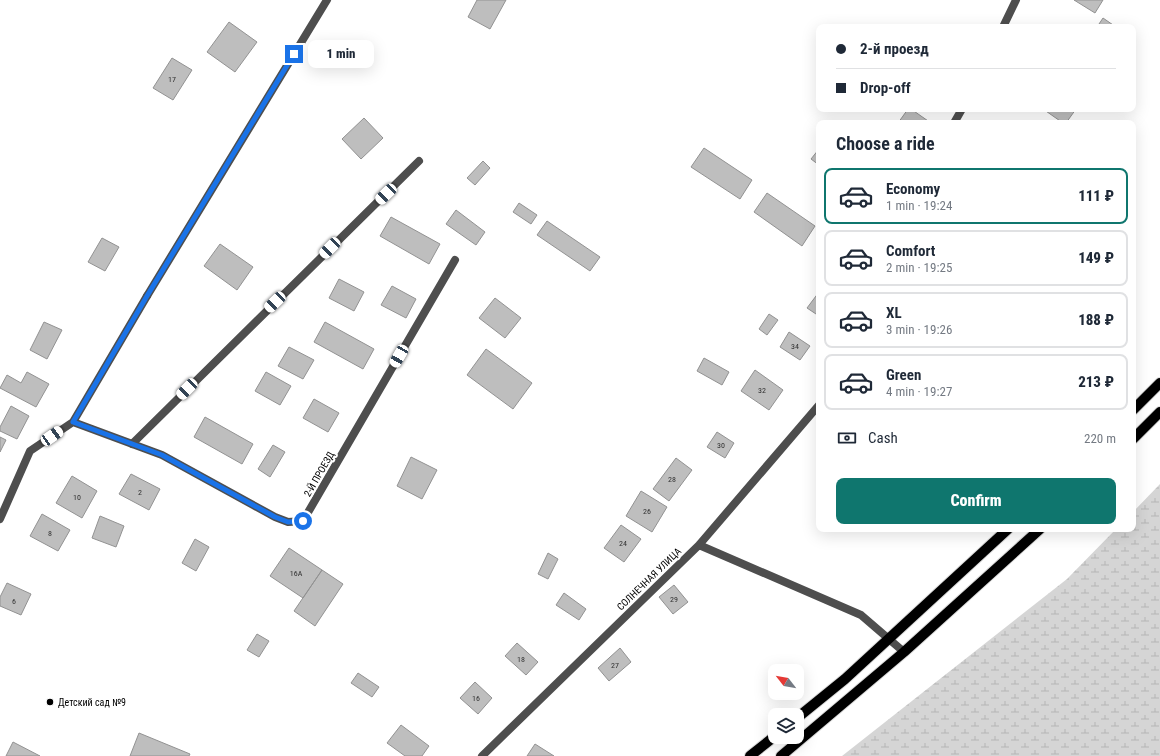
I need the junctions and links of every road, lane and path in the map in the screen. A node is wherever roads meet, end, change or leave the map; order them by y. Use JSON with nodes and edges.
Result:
{"nodes":[{"id":1,"x":327,"y":0,"type":"edge"},
{"id":2,"x":1016,"y":0,"type":"edge"},
{"id":3,"x":1004,"y":24,"type":"edge"},
{"id":4,"x":419,"y":161,"type":"dead end"},
{"id":5,"x":455,"y":260,"type":"dead end"},
{"id":6,"x":1160,"y":383,"type":"edge"},
{"id":7,"x":1136,"y":407,"type":"edge"},
{"id":8,"x":816,"y":408,"type":"edge"},
{"id":9,"x":1160,"y":412,"type":"edge"},
{"id":10,"x":73,"y":422,"type":"junction"},
{"id":11,"x":1136,"y":435,"type":"edge"},
{"id":12,"x":132,"y":444,"type":"junction"},
{"id":13,"x":0,"y":519,"type":"edge"},
{"id":14,"x":1005,"y":532,"type":"edge"},
{"id":15,"x":1037,"y":532,"type":"edge"},
{"id":16,"x":699,"y":545,"type":"junction"},
{"id":17,"x":888,"y":639,"type":"junction"},
{"id":18,"x":904,"y":652,"type":"junction"},
{"id":19,"x":804,"y":712,"type":"edge"},
{"id":20,"x":768,"y":742,"type":"edge"},
{"id":21,"x":482,"y":756,"type":"edge"},
{"id":22,"x":750,"y":756,"type":"edge"},
{"id":23,"x":781,"y":756,"type":"edge"}],
"edges":[{"from":1,"to":10,"type":"street"},
{"from":2,"to":3,"type":"street"},
{"from":4,"to":12,"type":"street"},
{"from":5,"to":12,"type":"street","name":"2-Й ПРОЕЗД"},
{"from":6,"to":7,"type":"main road"},
{"from":8,"to":16,"type":"street","name":"СОЛНЕЧНАЯ УЛИЦА"},
{"from":9,"to":11,"type":"main road"},
{"from":10,"to":12,"type":"street","name":"2-Й ПРОЕЗД"},
{"from":10,"to":13,"type":"street"},
{"from":14,"to":17,"type":"main road"},
{"from":15,"to":18,"type":"main road"},
{"from":16,"to":17,"type":"street"},
{"from":16,"to":21,"type":"street","name":"СОЛНЕЧНАЯ УЛИЦА"},
{"from":17,"to":18,"type":"street"},
{"from":17,"to":19,"type":"main road"},
{"from":18,"to":23,"type":"main road"},
{"from":20,"to":22,"type":"main road"}]}
